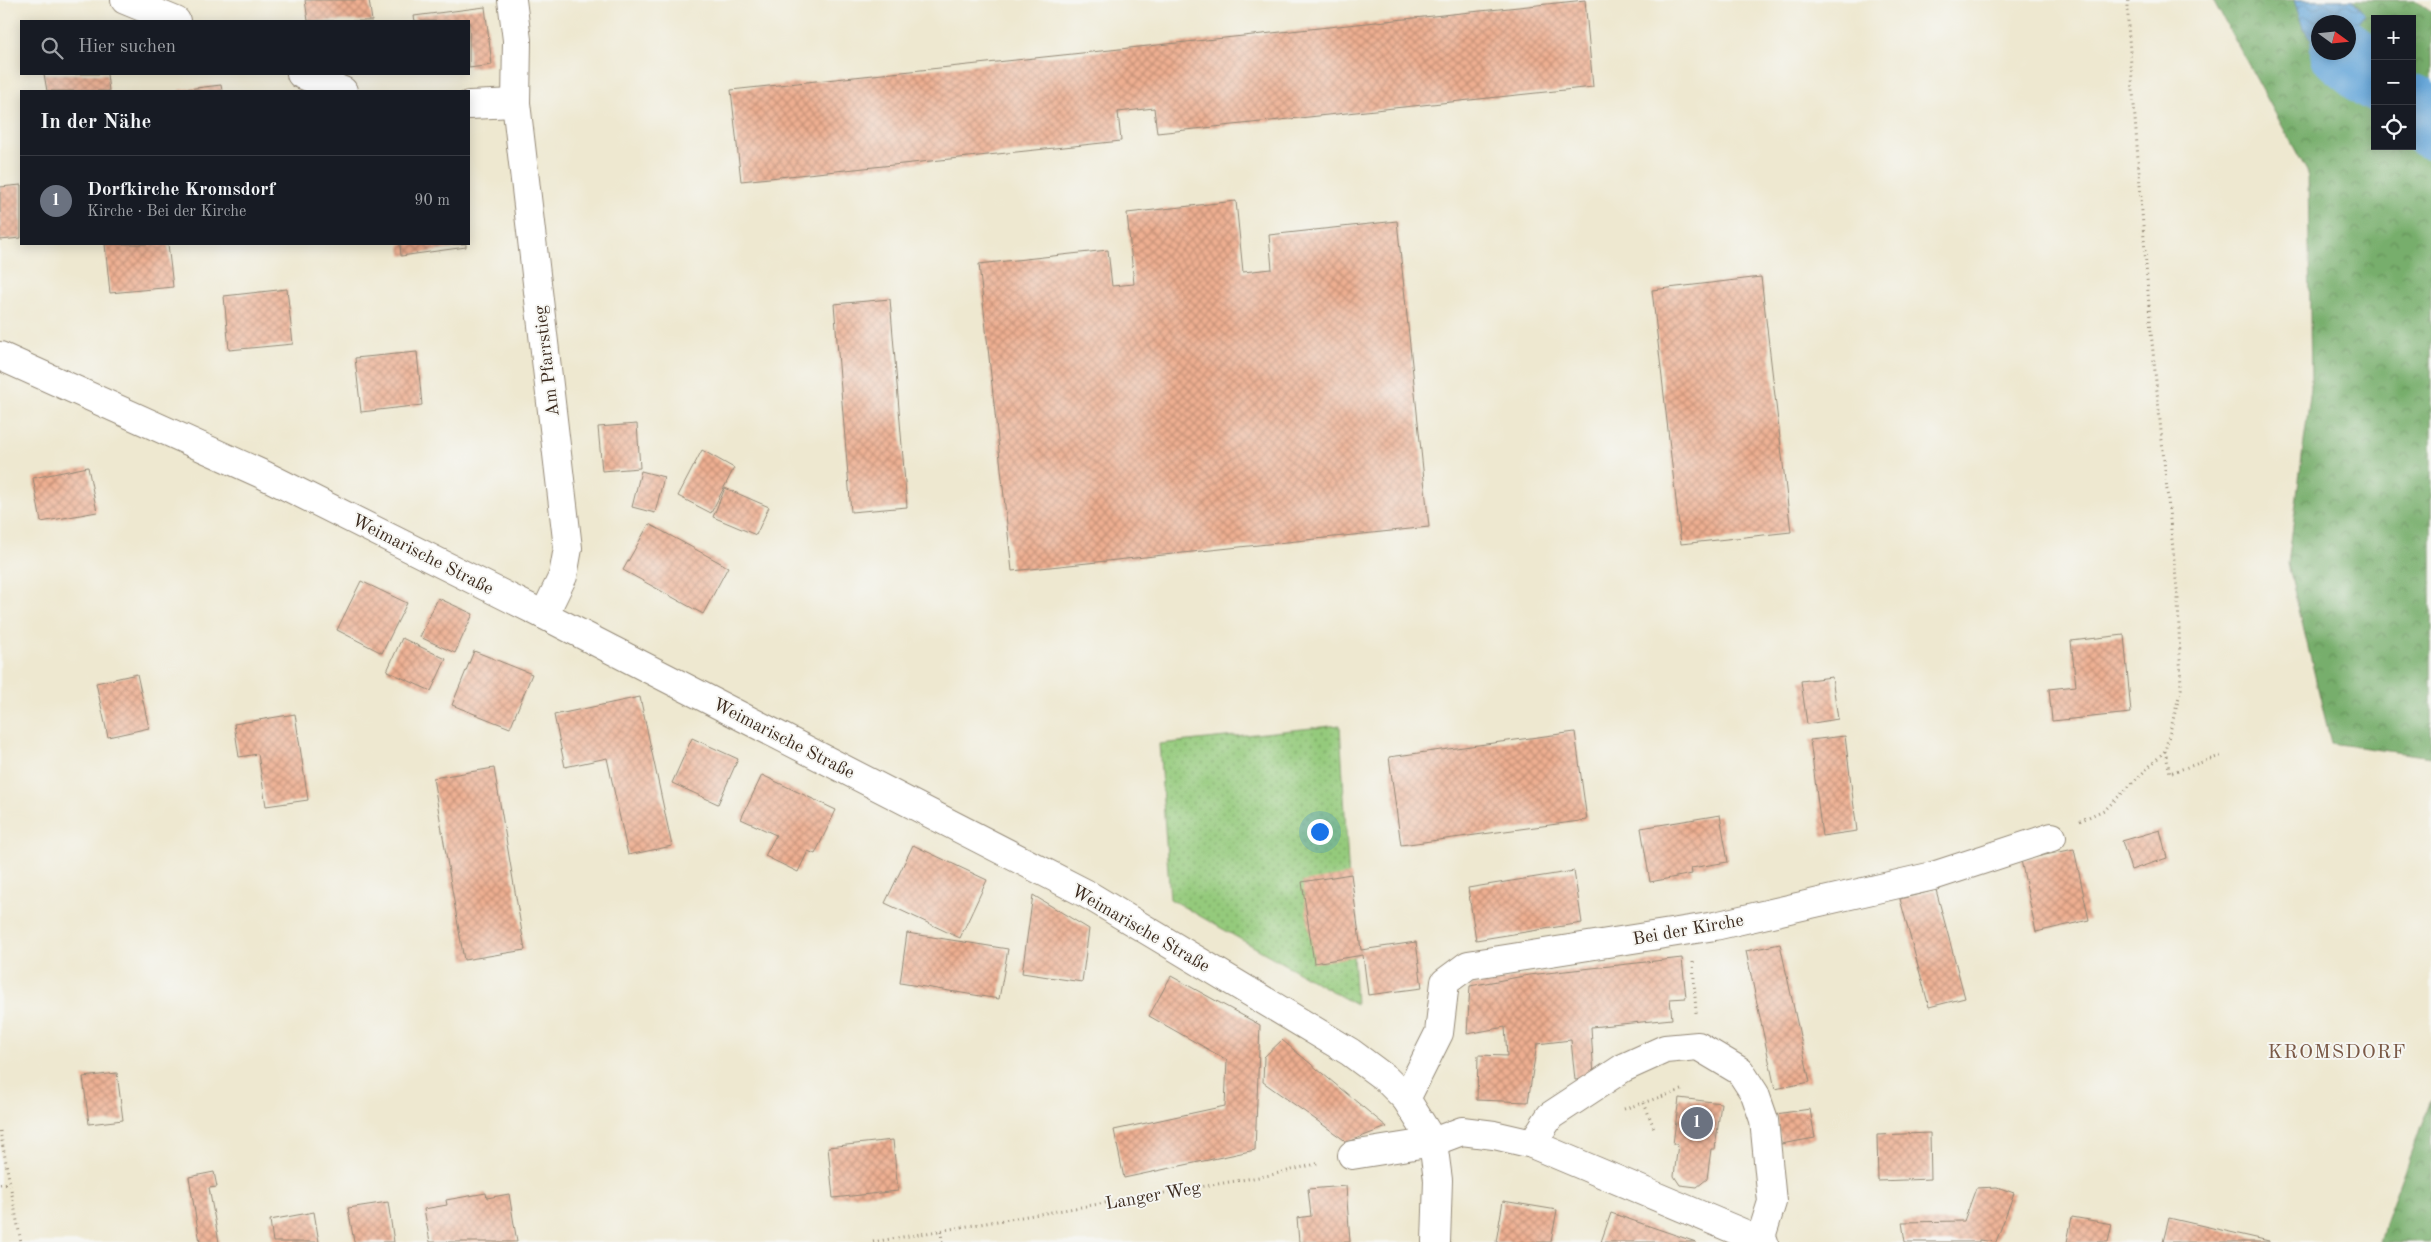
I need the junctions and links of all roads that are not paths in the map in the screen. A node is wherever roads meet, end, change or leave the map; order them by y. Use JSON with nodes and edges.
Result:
{"nodes":[{"id":1,"x":125,"y":0,"type":"edge"},
{"id":2,"x":512,"y":0,"type":"edge"},
{"id":3,"x":174,"y":20,"type":"edge"},
{"id":4,"x":303,"y":75,"type":"edge"},
{"id":5,"x":341,"y":90,"type":"edge"},
{"id":6,"x":516,"y":103,"type":"junction"},
{"id":7,"x":470,"y":105,"type":"edge"},
{"id":8,"x":0,"y":356,"type":"edge"},
{"id":9,"x":544,"y":615,"type":"junction"},
{"id":10,"x":2052,"y":837,"type":"road end"},
{"id":11,"x":1406,"y":1099,"type":"junction"},
{"id":12,"x":1432,"y":1142,"type":"junction"},
{"id":13,"x":1532,"y":1144,"type":"junction"},
{"id":14,"x":1352,"y":1155,"type":"road end"},
{"id":15,"x":1762,"y":1241,"type":"edge"},
{"id":16,"x":1436,"y":1242,"type":"edge"}],
"edges":[{"from":1,"to":3,"type":"street"},
{"from":2,"to":6,"type":"street","name":"Am Pfarrstieg"},
{"from":4,"to":5,"type":"street"},
{"from":6,"to":7,"type":"street"},
{"from":6,"to":9,"type":"street","name":"Am Pfarrstieg"},
{"from":8,"to":9,"type":"street","name":"Weimarische Straße"},
{"from":9,"to":11,"type":"street","name":"Weimarische Straße"},
{"from":10,"to":11,"type":"street","name":"Bei der Kirche"},
{"from":11,"to":12,"type":"street","name":"Weimarische Straße"},
{"from":12,"to":13,"type":"street"},
{"from":12,"to":14,"type":"street"},
{"from":12,"to":16,"type":"street","name":"Weimarische Straße"},
{"from":13,"to":15,"type":"street"},
{"from":13,"to":15,"type":"street"}]}
